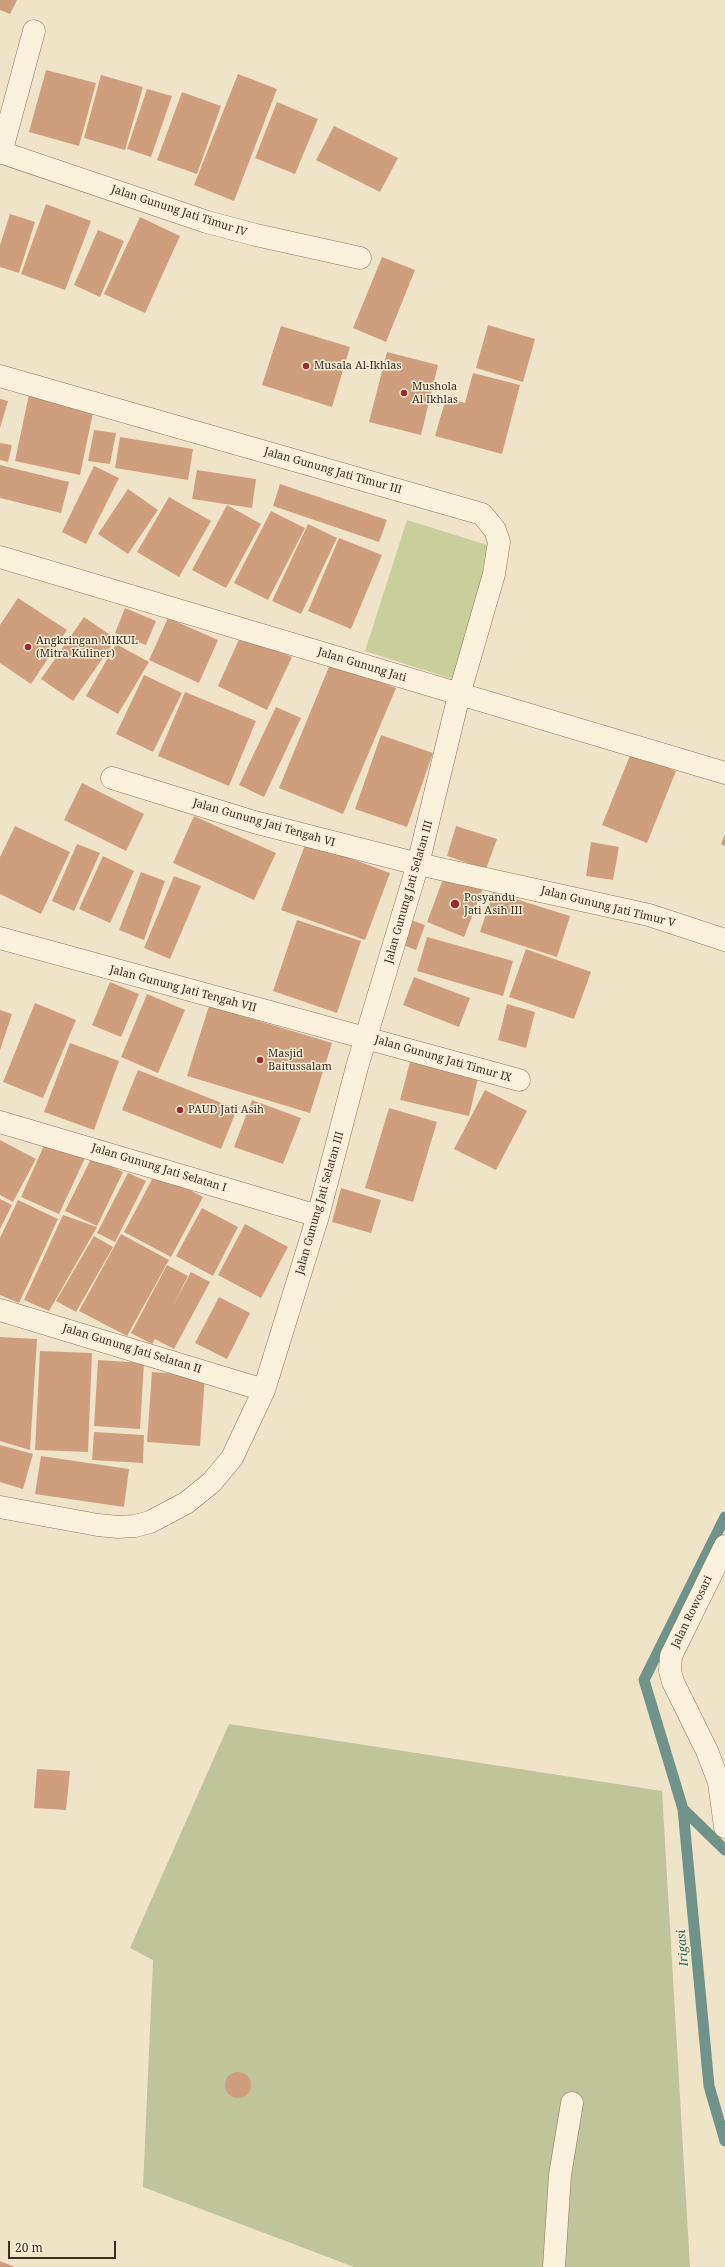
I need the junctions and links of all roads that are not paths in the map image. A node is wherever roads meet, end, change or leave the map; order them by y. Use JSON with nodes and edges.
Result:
{"nodes":[{"id":1,"x":34,"y":31,"type":"dead end"},
{"id":2,"x":1,"y":153,"type":"edge"},
{"id":3,"x":360,"y":258,"type":"dead end"},
{"id":4,"x":0,"y":376,"type":"edge"},
{"id":5,"x":0,"y":557,"type":"edge"},
{"id":6,"x":459,"y":694,"type":"junction"},
{"id":7,"x":725,"y":773,"type":"edge"},
{"id":8,"x":112,"y":778,"type":"dead end"},
{"id":9,"x":418,"y":864,"type":"junction"},
{"id":10,"x":0,"y":938,"type":"edge"},
{"id":11,"x":725,"y":940,"type":"edge"},
{"id":12,"x":367,"y":1037,"type":"junction"},
{"id":13,"x":519,"y":1080,"type":"dead end"},
{"id":14,"x":0,"y":1122,"type":"edge"},
{"id":15,"x":318,"y":1216,"type":"junction"},
{"id":16,"x":0,"y":1310,"type":"edge"},
{"id":17,"x":264,"y":1390,"type":"junction"},
{"id":18,"x":0,"y":1507,"type":"edge"},
{"id":19,"x":725,"y":1546,"type":"edge"},
{"id":20,"x":716,"y":1754,"type":"edge"},
{"id":21,"x":724,"y":1820,"type":"edge"},
{"id":22,"x":572,"y":2103,"type":"dead end"},
{"id":23,"x":554,"y":2267,"type":"edge"}],
"edges":[{"from":1,"to":2,"type":"street"},
{"from":2,"to":3,"type":"street","name":"Jalan Gunung Jati Timur IV"},
{"from":4,"to":6,"type":"street","name":"Jalan Gunung Jati Timur III"},
{"from":5,"to":6,"type":"street","name":"Jalan Gunung Jati"},
{"from":6,"to":7,"type":"street","name":"Jalan Gunung Jati"},
{"from":6,"to":9,"type":"street","name":"Jalan Gunung Jati Selatan III"},
{"from":8,"to":9,"type":"street","name":"Jalan Gunung Jati Tengah VI"},
{"from":9,"to":11,"type":"street","name":"Jalan Gunung Jati Timur V"},
{"from":9,"to":12,"type":"street","name":"Jalan Gunung Jati Selatan III"},
{"from":10,"to":12,"type":"street","name":"Jalan Gunung Jati Tengah VII"},
{"from":12,"to":13,"type":"street","name":"Jalan Gunung Jati Timur IX"},
{"from":12,"to":15,"type":"street","name":"Jalan Gunung Jati Selatan III"},
{"from":14,"to":15,"type":"street","name":"Jalan Gunung Jati Selatan I"},
{"from":15,"to":17,"type":"street","name":"Jalan Gunung Jati Selatan III"},
{"from":16,"to":17,"type":"street","name":"Jalan Gunung Jati Selatan II"},
{"from":17,"to":18,"type":"street","name":"Jalan Gunung Jati Selatan III"},
{"from":19,"to":20,"type":"street","name":"Jalan Rowosari"},
{"from":20,"to":21,"type":"street","name":"Jalan Rowosari"},
{"from":22,"to":23,"type":"street"}]}
